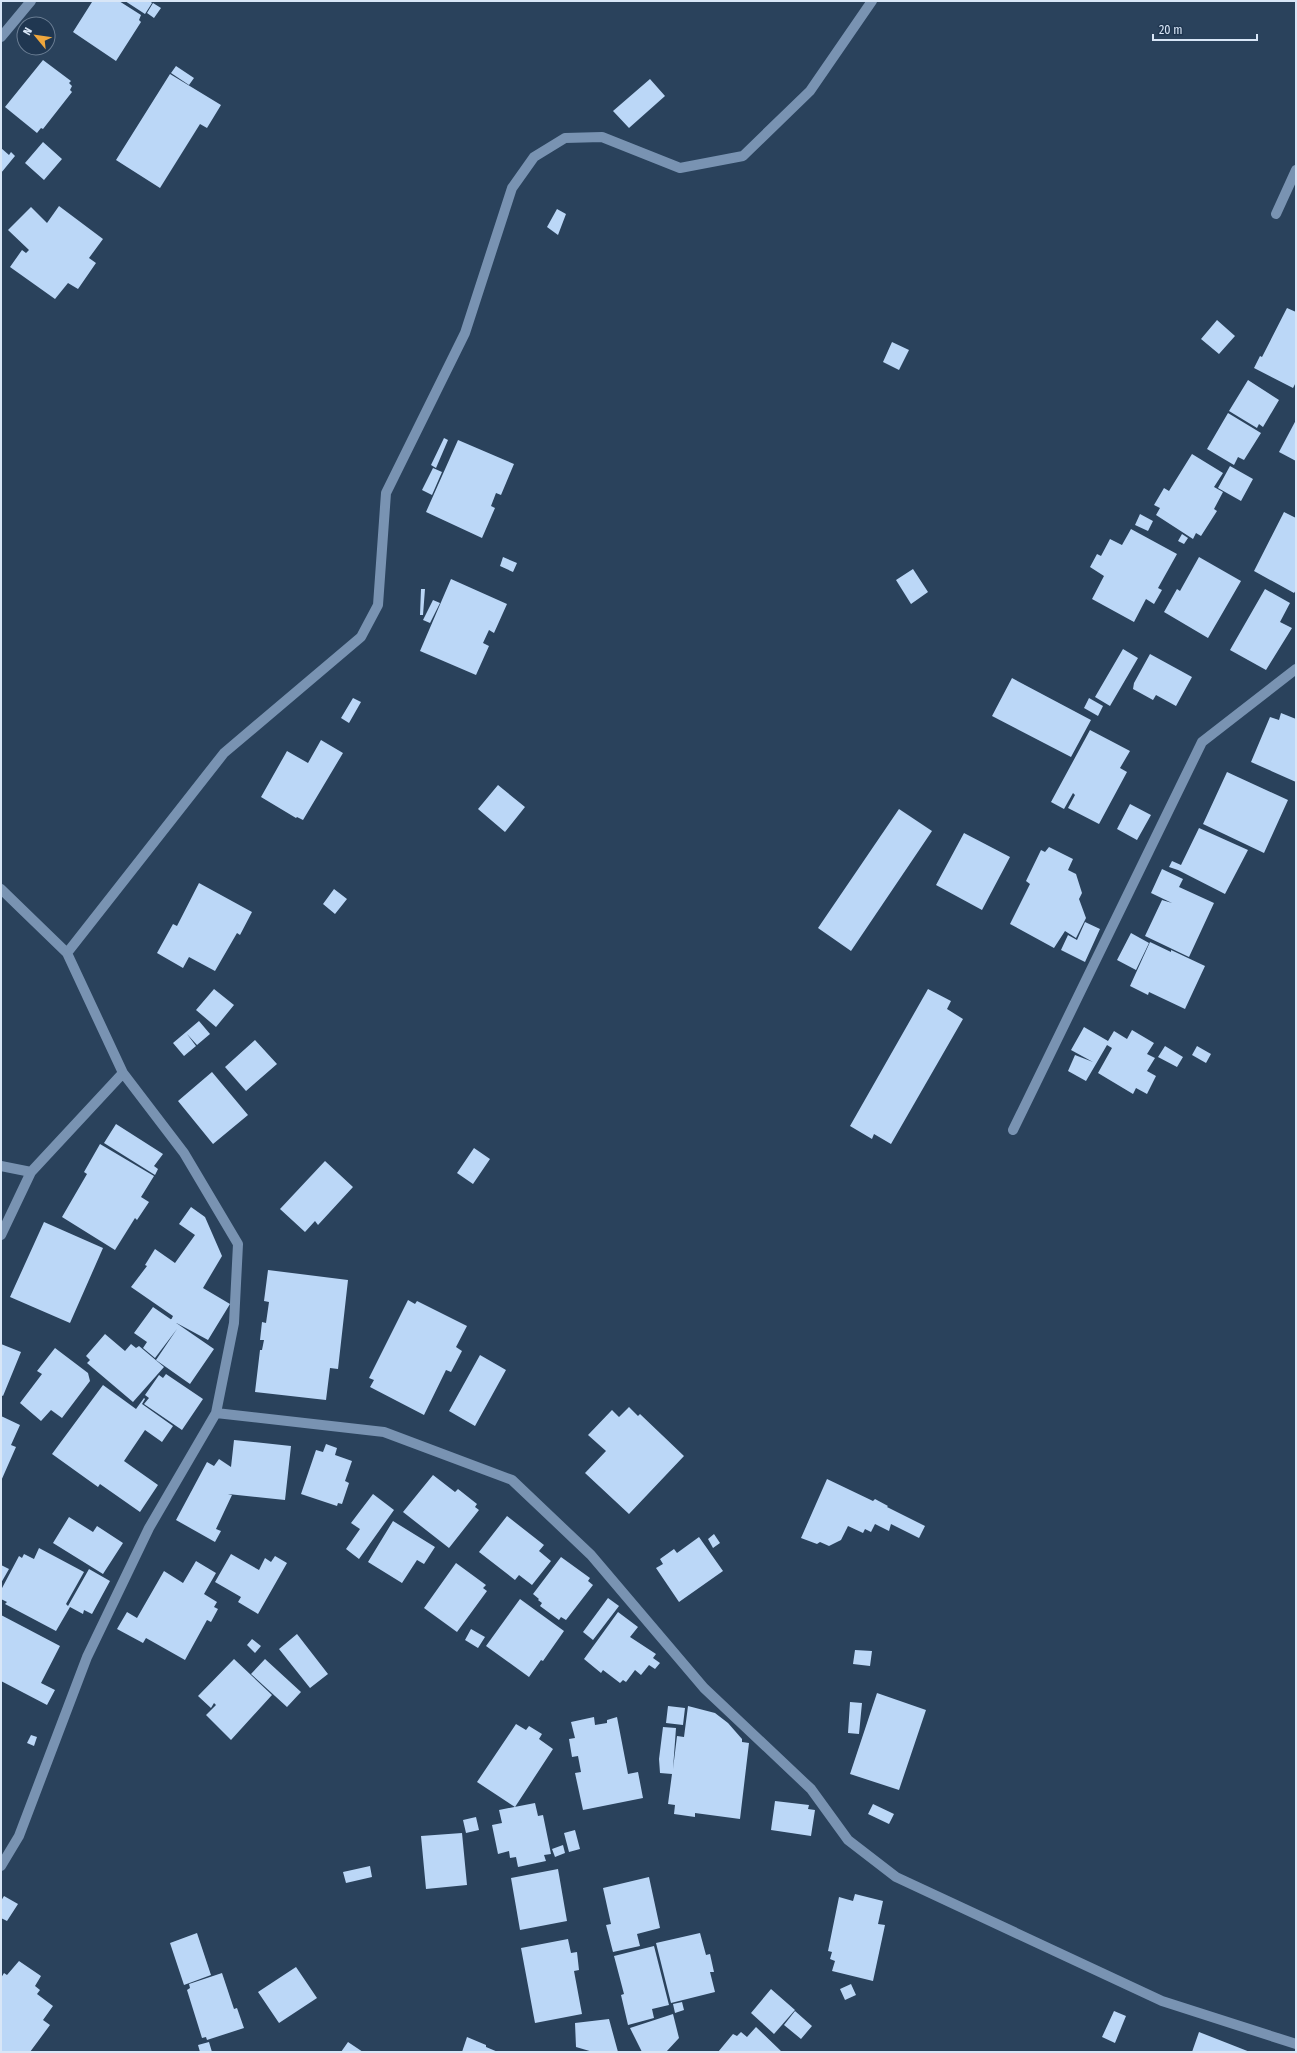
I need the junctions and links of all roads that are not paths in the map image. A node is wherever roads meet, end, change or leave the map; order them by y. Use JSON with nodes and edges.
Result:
{"nodes":[{"id":1,"x":31,"y":1,"type":"edge"},
{"id":2,"x":872,"y":1,"type":"edge"},
{"id":3,"x":1,"y":37,"type":"edge"},
{"id":4,"x":1296,"y":170,"type":"edge"},
{"id":5,"x":1276,"y":214,"type":"dead end"},
{"id":6,"x":1296,"y":669,"type":"edge"},
{"id":7,"x":1,"y":889,"type":"edge"},
{"id":8,"x":67,"y":953,"type":"junction"},
{"id":9,"x":123,"y":1073,"type":"junction"},
{"id":10,"x":1013,"y":1130,"type":"dead end"},
{"id":11,"x":1,"y":1166,"type":"edge"},
{"id":12,"x":31,"y":1172,"type":"junction"},
{"id":13,"x":1,"y":1235,"type":"edge"},
{"id":14,"x":216,"y":1413,"type":"junction"},
{"id":15,"x":1,"y":1866,"type":"edge"},
{"id":16,"x":1296,"y":2044,"type":"edge"}],
"edges":[{"from":1,"to":3,"type":"street"},
{"from":2,"to":8,"type":"street"},
{"from":4,"to":5,"type":"street"},
{"from":6,"to":10,"type":"street"},
{"from":7,"to":8,"type":"street"},
{"from":8,"to":9,"type":"street"},
{"from":9,"to":12,"type":"street"},
{"from":9,"to":14,"type":"street"},
{"from":11,"to":12,"type":"street"},
{"from":12,"to":13,"type":"street"},
{"from":14,"to":15,"type":"street"},
{"from":14,"to":16,"type":"street"}]}
